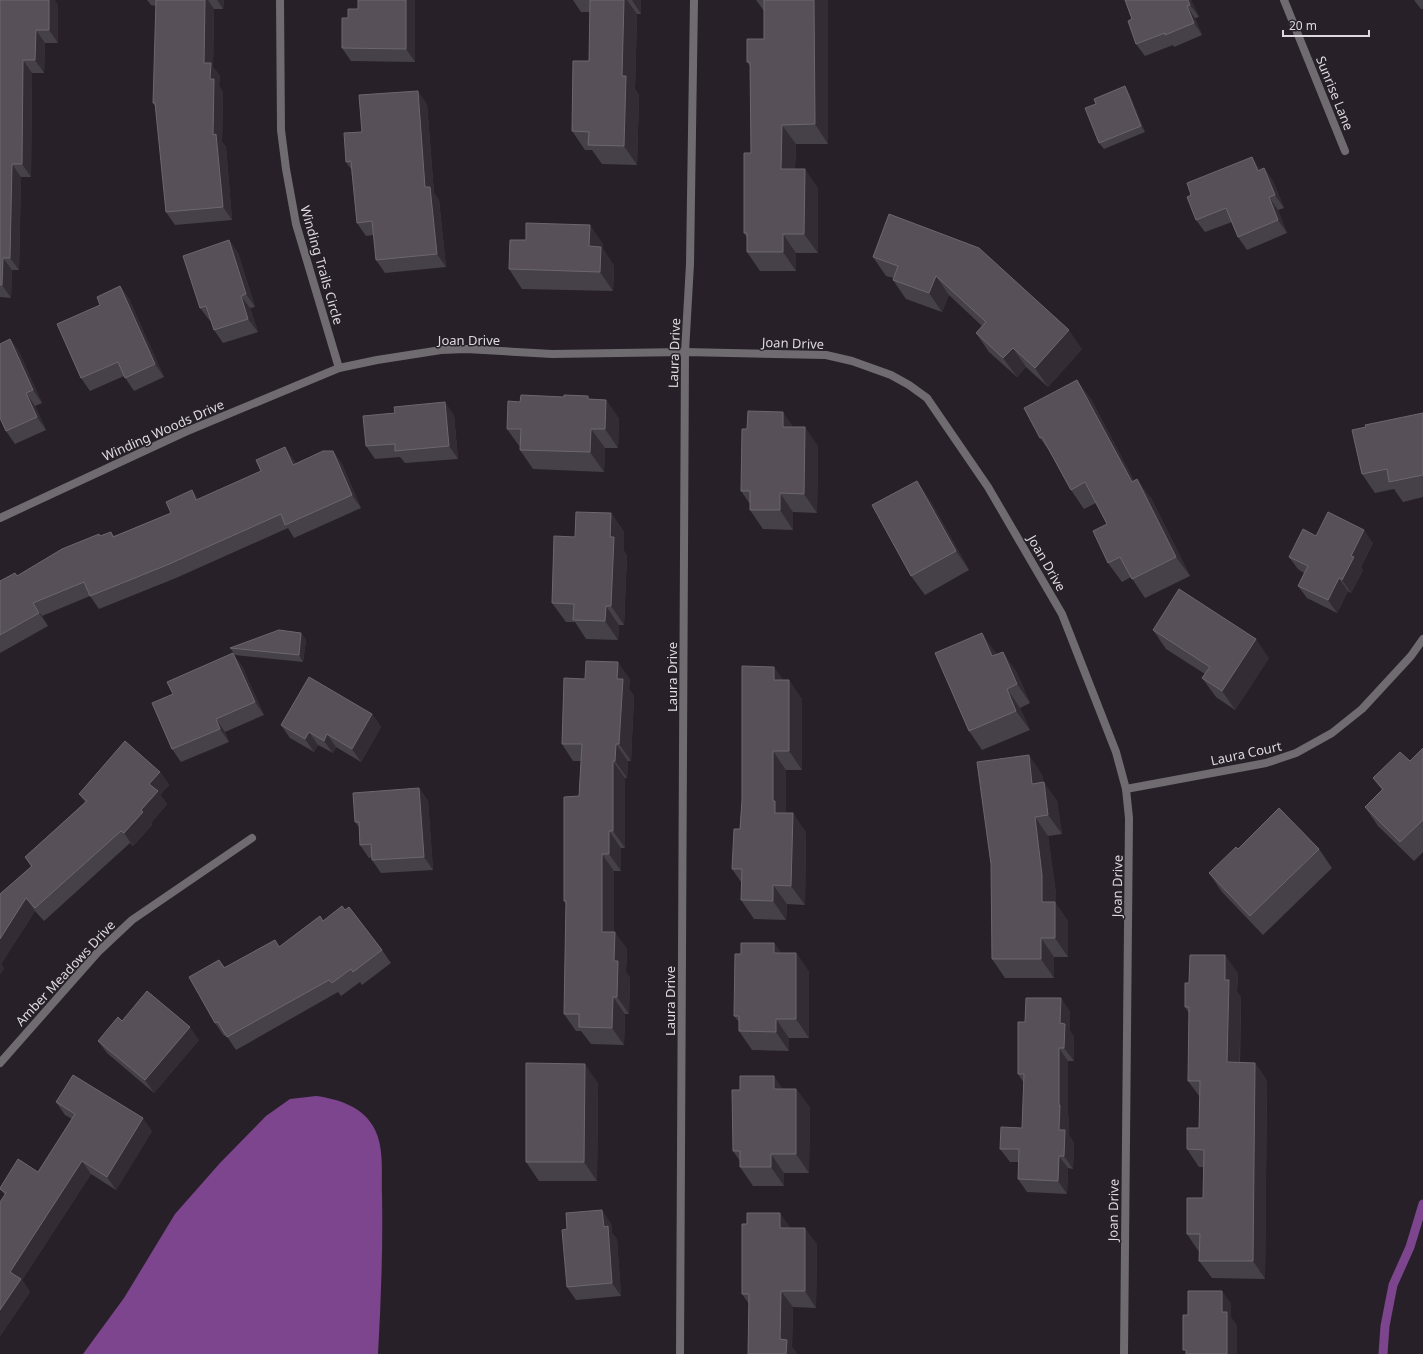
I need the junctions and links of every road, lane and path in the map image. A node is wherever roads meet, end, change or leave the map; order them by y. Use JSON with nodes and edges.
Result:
{"nodes":[{"id":1,"x":280,"y":0,"type":"edge"},
{"id":2,"x":694,"y":0,"type":"edge"},
{"id":3,"x":1284,"y":0,"type":"edge"},
{"id":4,"x":1345,"y":151,"type":"dead end"},
{"id":5,"x":686,"y":352,"type":"junction"},
{"id":6,"x":339,"y":368,"type":"junction"},
{"id":7,"x":0,"y":518,"type":"edge"},
{"id":8,"x":1423,"y":639,"type":"edge"},
{"id":9,"x":1126,"y":789,"type":"junction"},
{"id":10,"x":252,"y":838,"type":"dead end"},
{"id":11,"x":0,"y":1062,"type":"edge"},
{"id":12,"x":680,"y":1354,"type":"edge"},
{"id":13,"x":1124,"y":1354,"type":"edge"}],
"edges":[{"from":1,"to":6,"type":"street","name":"Winding Trails Circle"},
{"from":2,"to":5,"type":"street","name":"Laura Drive"},
{"from":3,"to":4,"type":"street","name":"Sunrise Lane"},
{"from":5,"to":6,"type":"street","name":"Joan Drive"},
{"from":5,"to":9,"type":"street","name":"Joan Drive"},
{"from":5,"to":12,"type":"street","name":"Laura Drive"},
{"from":6,"to":7,"type":"street","name":"Winding Woods Drive"},
{"from":8,"to":9,"type":"street","name":"Laura Court"},
{"from":9,"to":13,"type":"street","name":"Joan Drive"},
{"from":10,"to":11,"type":"street","name":"Amber Meadows Drive"}]}
